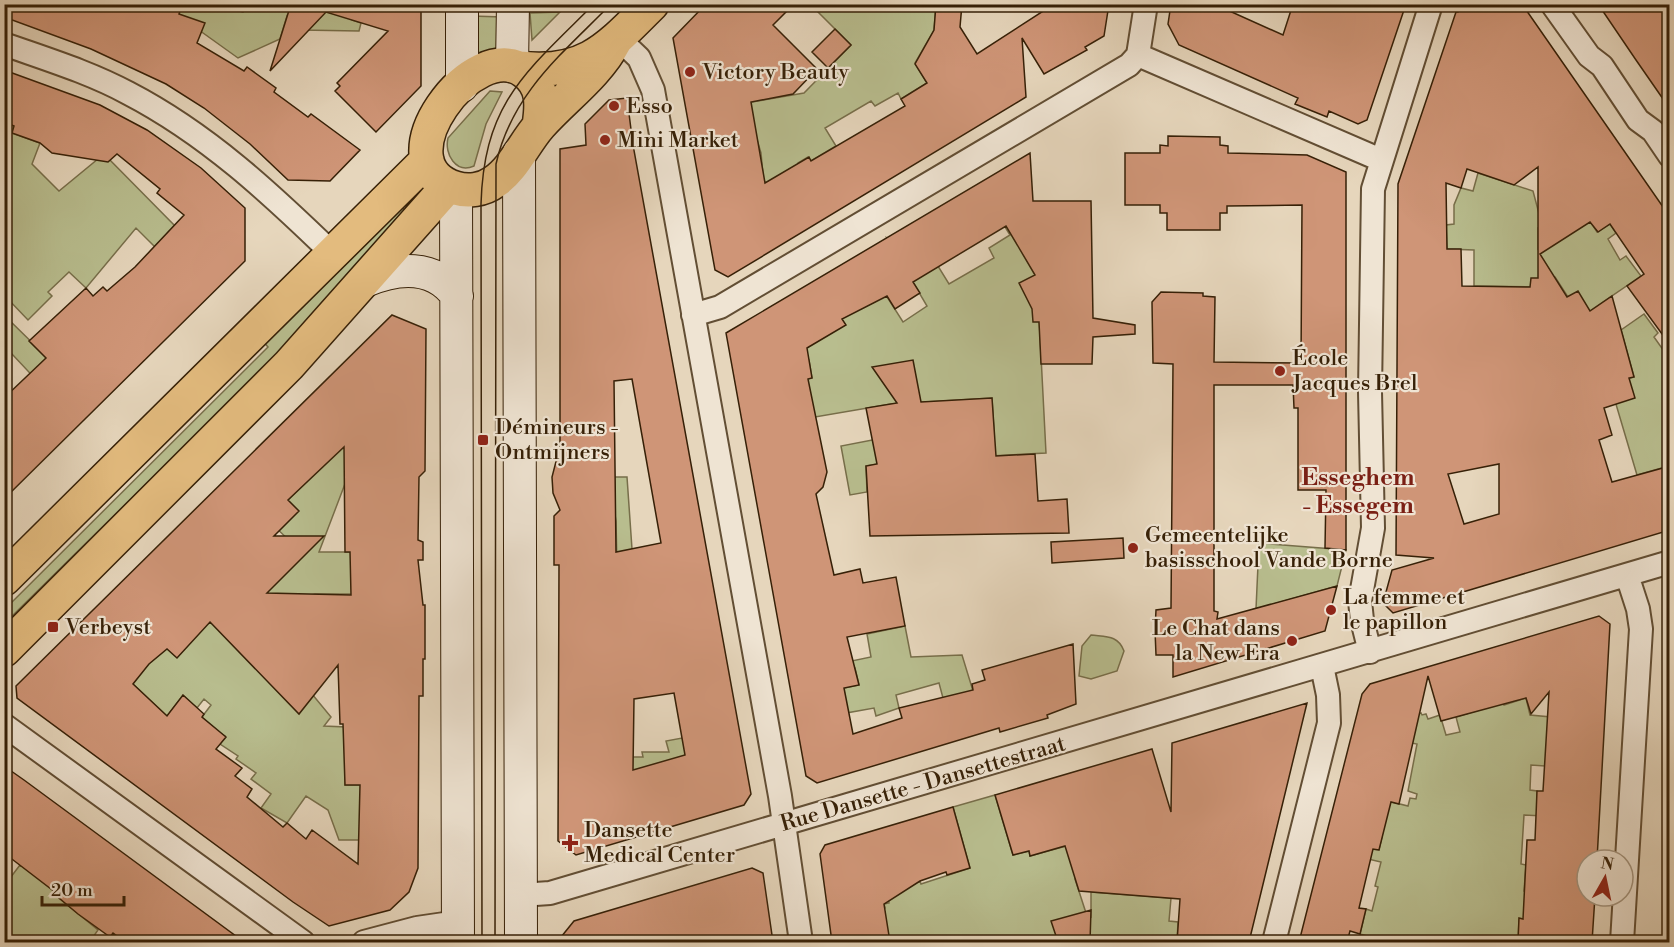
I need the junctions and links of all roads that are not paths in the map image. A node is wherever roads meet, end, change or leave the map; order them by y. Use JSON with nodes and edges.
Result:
{"nodes":[{"id":1,"x":462,"y":4,"type":"edge"},
{"id":2,"x":513,"y":4,"type":"edge"},
{"id":3,"x":652,"y":4,"type":"edge"},
{"id":4,"x":1146,"y":4,"type":"edge"},
{"id":5,"x":1431,"y":4,"type":"edge"},
{"id":6,"x":1552,"y":4,"type":"edge"},
{"id":7,"x":617,"y":40,"type":"junction"},
{"id":8,"x":4,"y":44,"type":"edge"},
{"id":9,"x":1138,"y":55,"type":"junction"},
{"id":10,"x":516,"y":67,"type":"junction"},
{"id":11,"x":462,"y":86,"type":"junction"},
{"id":12,"x":539,"y":126,"type":"junction"},
{"id":13,"x":519,"y":153,"type":"junction"},
{"id":14,"x":1670,"y":156,"type":"edge"},
{"id":15,"x":427,"y":160,"type":"junction"},
{"id":16,"x":1381,"y":160,"type":"junction"},
{"id":17,"x":452,"y":187,"type":"junction"},
{"id":18,"x":333,"y":254,"type":"junction"},
{"id":19,"x":365,"y":281,"type":"junction"},
{"id":20,"x":457,"y":296,"type":"junction"},
{"id":21,"x":693,"y":315,"type":"junction"},
{"id":22,"x":1670,"y":562,"type":"edge"},
{"id":23,"x":1627,"y":575,"type":"junction"},
{"id":24,"x":4,"y":579,"type":"edge"},
{"id":25,"x":4,"y":650,"type":"edge"},
{"id":26,"x":1370,"y":652,"type":"junction"},
{"id":27,"x":1322,"y":666,"type":"junction"},
{"id":28,"x":4,"y":725,"type":"edge"},
{"id":29,"x":784,"y":825,"type":"junction"},
{"id":30,"x":521,"y":895,"type":"junction"},
{"id":31,"x":458,"y":932,"type":"edge"},
{"id":32,"x":303,"y":942,"type":"edge"},
{"id":33,"x":364,"y":942,"type":"edge"},
{"id":34,"x":521,"y":942,"type":"edge"},
{"id":35,"x":801,"y":942,"type":"edge"},
{"id":36,"x":1274,"y":942,"type":"edge"},
{"id":37,"x":1622,"y":942,"type":"edge"}],
"edges":[{"from":1,"to":11,"type":"street"},
{"from":2,"to":10,"type":"street"},
{"from":3,"to":7,"type":"main road"},
{"from":4,"to":9,"type":"street"},
{"from":5,"to":16,"type":"street"},
{"from":6,"to":14,"type":"street"},
{"from":7,"to":10,"type":"main road"},
{"from":7,"to":12,"type":"main road"},
{"from":7,"to":21,"type":"street"},
{"from":8,"to":18,"type":"street"},
{"from":9,"to":16,"type":"street"},
{"from":9,"to":21,"type":"street"},
{"from":10,"to":11,"type":"main road"},
{"from":10,"to":12,"type":"main road"},
{"from":11,"to":15,"type":"main road"},
{"from":12,"to":13,"type":"main road"},
{"from":13,"to":17,"type":"main road"},
{"from":13,"to":30,"type":"street"},
{"from":15,"to":17,"type":"main road"},
{"from":15,"to":18,"type":"main road"},
{"from":16,"to":26,"type":"street"},
{"from":17,"to":19,"type":"main road"},
{"from":17,"to":20,"type":"street"},
{"from":18,"to":24,"type":"main road"},
{"from":19,"to":20,"type":"street"},
{"from":19,"to":25,"type":"main road"},
{"from":20,"to":31,"type":"street"},
{"from":21,"to":29,"type":"street"},
{"from":22,"to":23,"type":"street","name":"Rue Dansette - Dansettestraat"},
{"from":23,"to":26,"type":"street","name":"Rue Dansette - Dansettestraat"},
{"from":23,"to":37,"type":"street"},
{"from":26,"to":27,"type":"street","name":"Rue Dansette - Dansettestraat"},
{"from":27,"to":29,"type":"street","name":"Rue Dansette - Dansettestraat"},
{"from":27,"to":36,"type":"street"},
{"from":28,"to":32,"type":"street"},
{"from":29,"to":30,"type":"street","name":"Rue Dansette - Dansettestraat"},
{"from":29,"to":35,"type":"street"},
{"from":30,"to":34,"type":"street"},
{"from":31,"to":33,"type":"street"}]}
